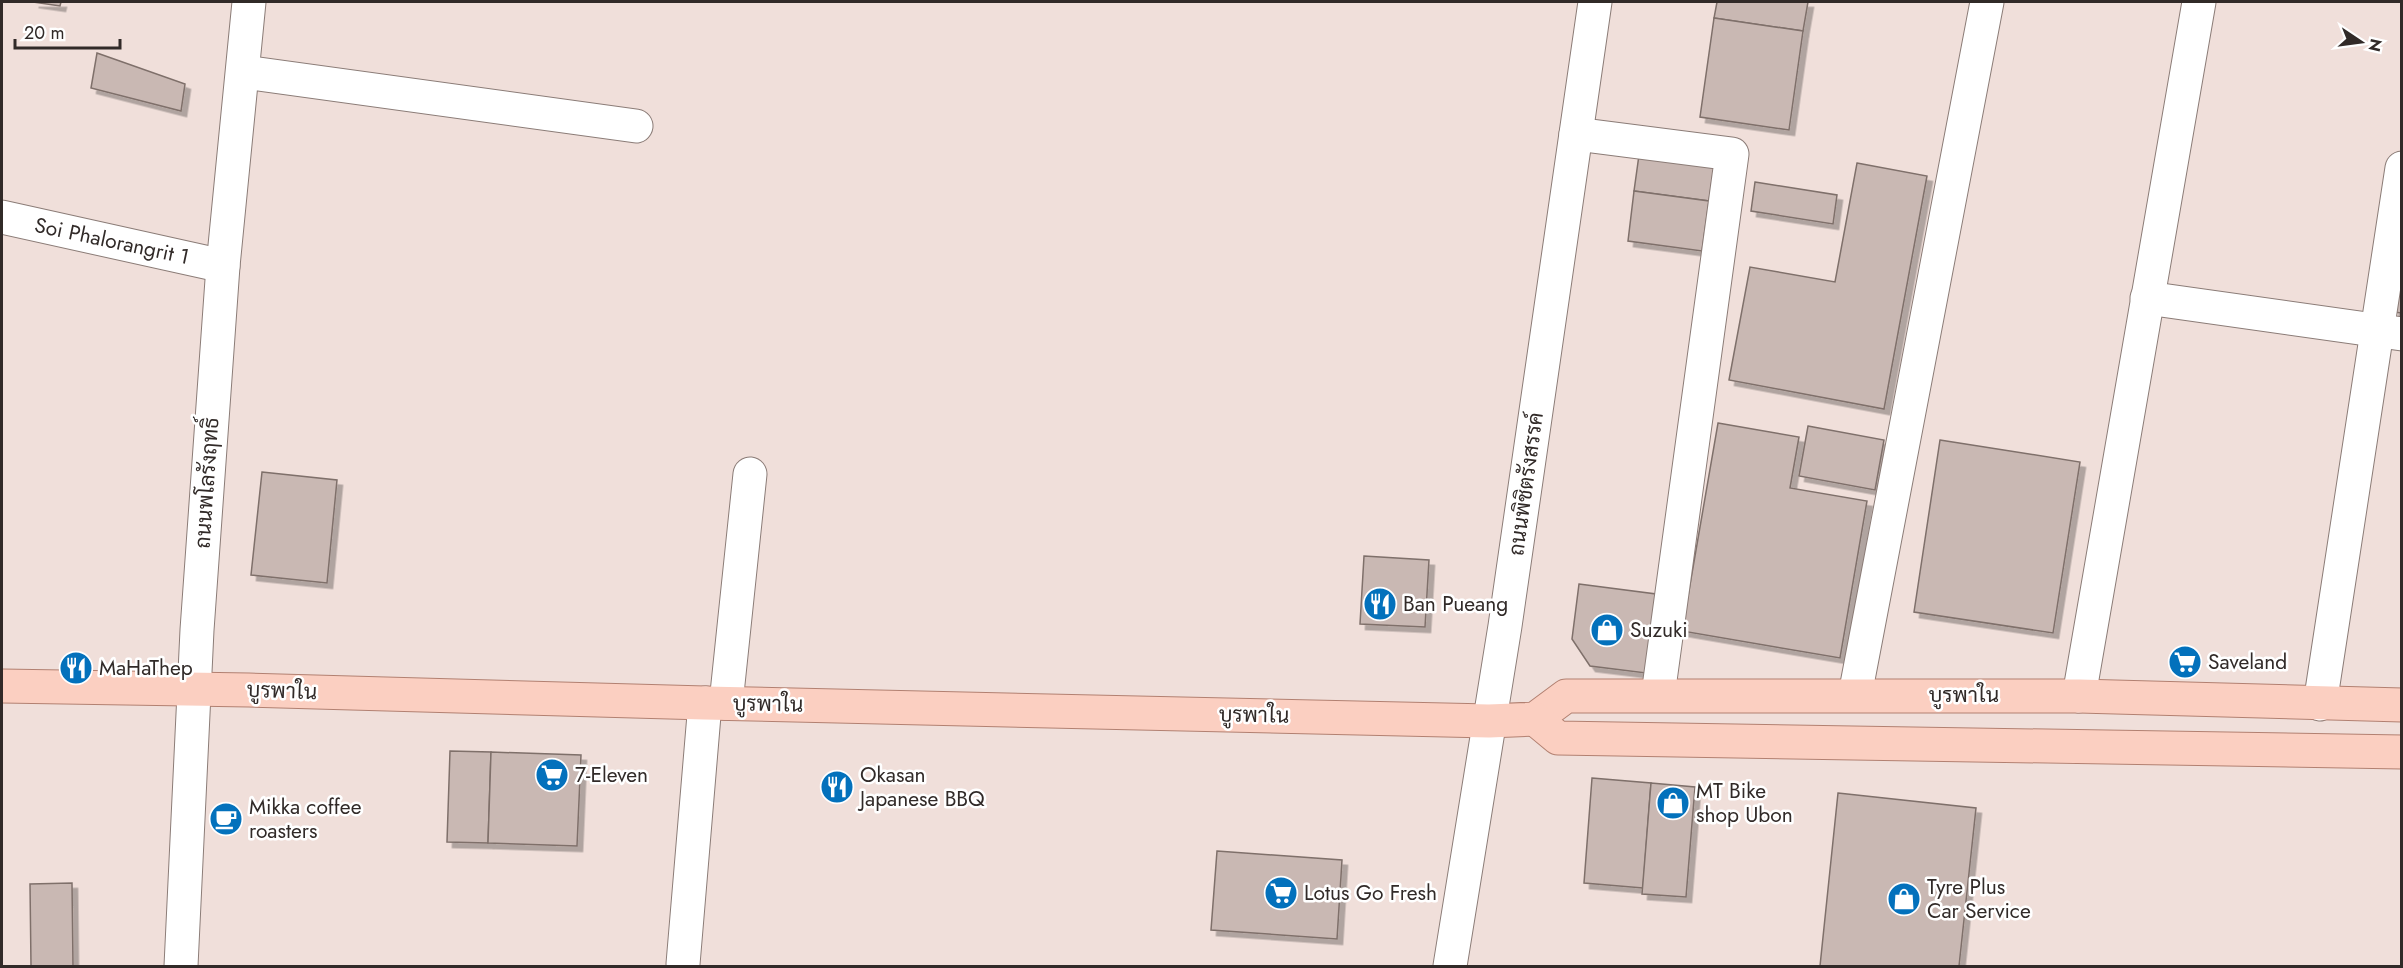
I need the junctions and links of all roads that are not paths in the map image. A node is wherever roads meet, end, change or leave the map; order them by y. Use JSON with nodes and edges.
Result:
{"nodes":[{"id":1,"x":249,"y":2,"type":"edge"},
{"id":2,"x":1595,"y":2,"type":"edge"},
{"id":3,"x":1988,"y":2,"type":"edge"},
{"id":4,"x":2199,"y":2,"type":"edge"},
{"id":5,"x":244,"y":72,"type":"junction"},
{"id":6,"x":636,"y":126,"type":"dead end"},
{"id":7,"x":1576,"y":134,"type":"junction"},
{"id":8,"x":2402,"y":168,"type":"edge"},
{"id":9,"x":2,"y":217,"type":"edge"},
{"id":10,"x":223,"y":266,"type":"junction"},
{"id":11,"x":2147,"y":298,"type":"junction"},
{"id":12,"x":2389,"y":331,"type":"edge"},
{"id":13,"x":750,"y":474,"type":"dead end"},
{"id":14,"x":2,"y":686,"type":"edge"},
{"id":15,"x":194,"y":690,"type":"junction"},
{"id":16,"x":1658,"y":695,"type":"junction"},
{"id":17,"x":1856,"y":695,"type":"junction"},
{"id":18,"x":2079,"y":696,"type":"junction"},
{"id":19,"x":716,"y":703,"type":"junction"},
{"id":20,"x":2320,"y":704,"type":"junction"},
{"id":21,"x":2402,"y":705,"type":"edge"},
{"id":22,"x":1535,"y":719,"type":"junction"},
{"id":23,"x":1489,"y":721,"type":"junction"},
{"id":24,"x":2076,"y":747,"type":"junction"},
{"id":25,"x":2402,"y":752,"type":"edge"},
{"id":26,"x":683,"y":964,"type":"dead end"},
{"id":27,"x":181,"y":966,"type":"edge"},
{"id":28,"x":1450,"y":966,"type":"edge"}],
"edges":[{"from":1,"to":5,"type":"street","name":"ถนนพโลรังฤทธิ์"},
{"from":2,"to":7,"type":"street","name":"ถนนพิชิตรังสรรค์"},
{"from":3,"to":17,"type":"street"},
{"from":4,"to":11,"type":"street"},
{"from":5,"to":6,"type":"street"},
{"from":5,"to":10,"type":"street","name":"ถนนพโลรังฤทธิ์"},
{"from":7,"to":16,"type":"street"},
{"from":7,"to":23,"type":"street","name":"ถนนพิชิตรังสรรค์"},
{"from":8,"to":12,"type":"street"},
{"from":9,"to":10,"type":"street","name":"Soi Phalorangrit 1"},
{"from":10,"to":15,"type":"street","name":"ถนนพโลรังฤทธิ์"},
{"from":11,"to":12,"type":"street"},
{"from":11,"to":18,"type":"street"},
{"from":12,"to":20,"type":"street"},
{"from":13,"to":19,"type":"street"},
{"from":14,"to":15,"type":"main road","name":"บูรพาใน"},
{"from":15,"to":19,"type":"main road","name":"บูรพาใน"},
{"from":15,"to":27,"type":"street","name":"ถนนพโลรังฤทธิ์"},
{"from":16,"to":17,"type":"main road","name":"บูรพาใน"},
{"from":16,"to":22,"type":"main road","name":"บูรพาใน"},
{"from":17,"to":18,"type":"main road","name":"บูรพาใน"},
{"from":18,"to":20,"type":"main road","name":"บูรพาใน"},
{"from":18,"to":24,"type":"main road"},
{"from":19,"to":23,"type":"main road","name":"บูรพาใน"},
{"from":19,"to":26,"type":"street"},
{"from":20,"to":21,"type":"main road","name":"บูรพาใน"},
{"from":22,"to":23,"type":"main road","name":"บูรพาใน"},
{"from":22,"to":24,"type":"main road"},
{"from":23,"to":28,"type":"street","name":"ถนนพิชิตรังสรรค์"},
{"from":24,"to":25,"type":"main road"}]}
